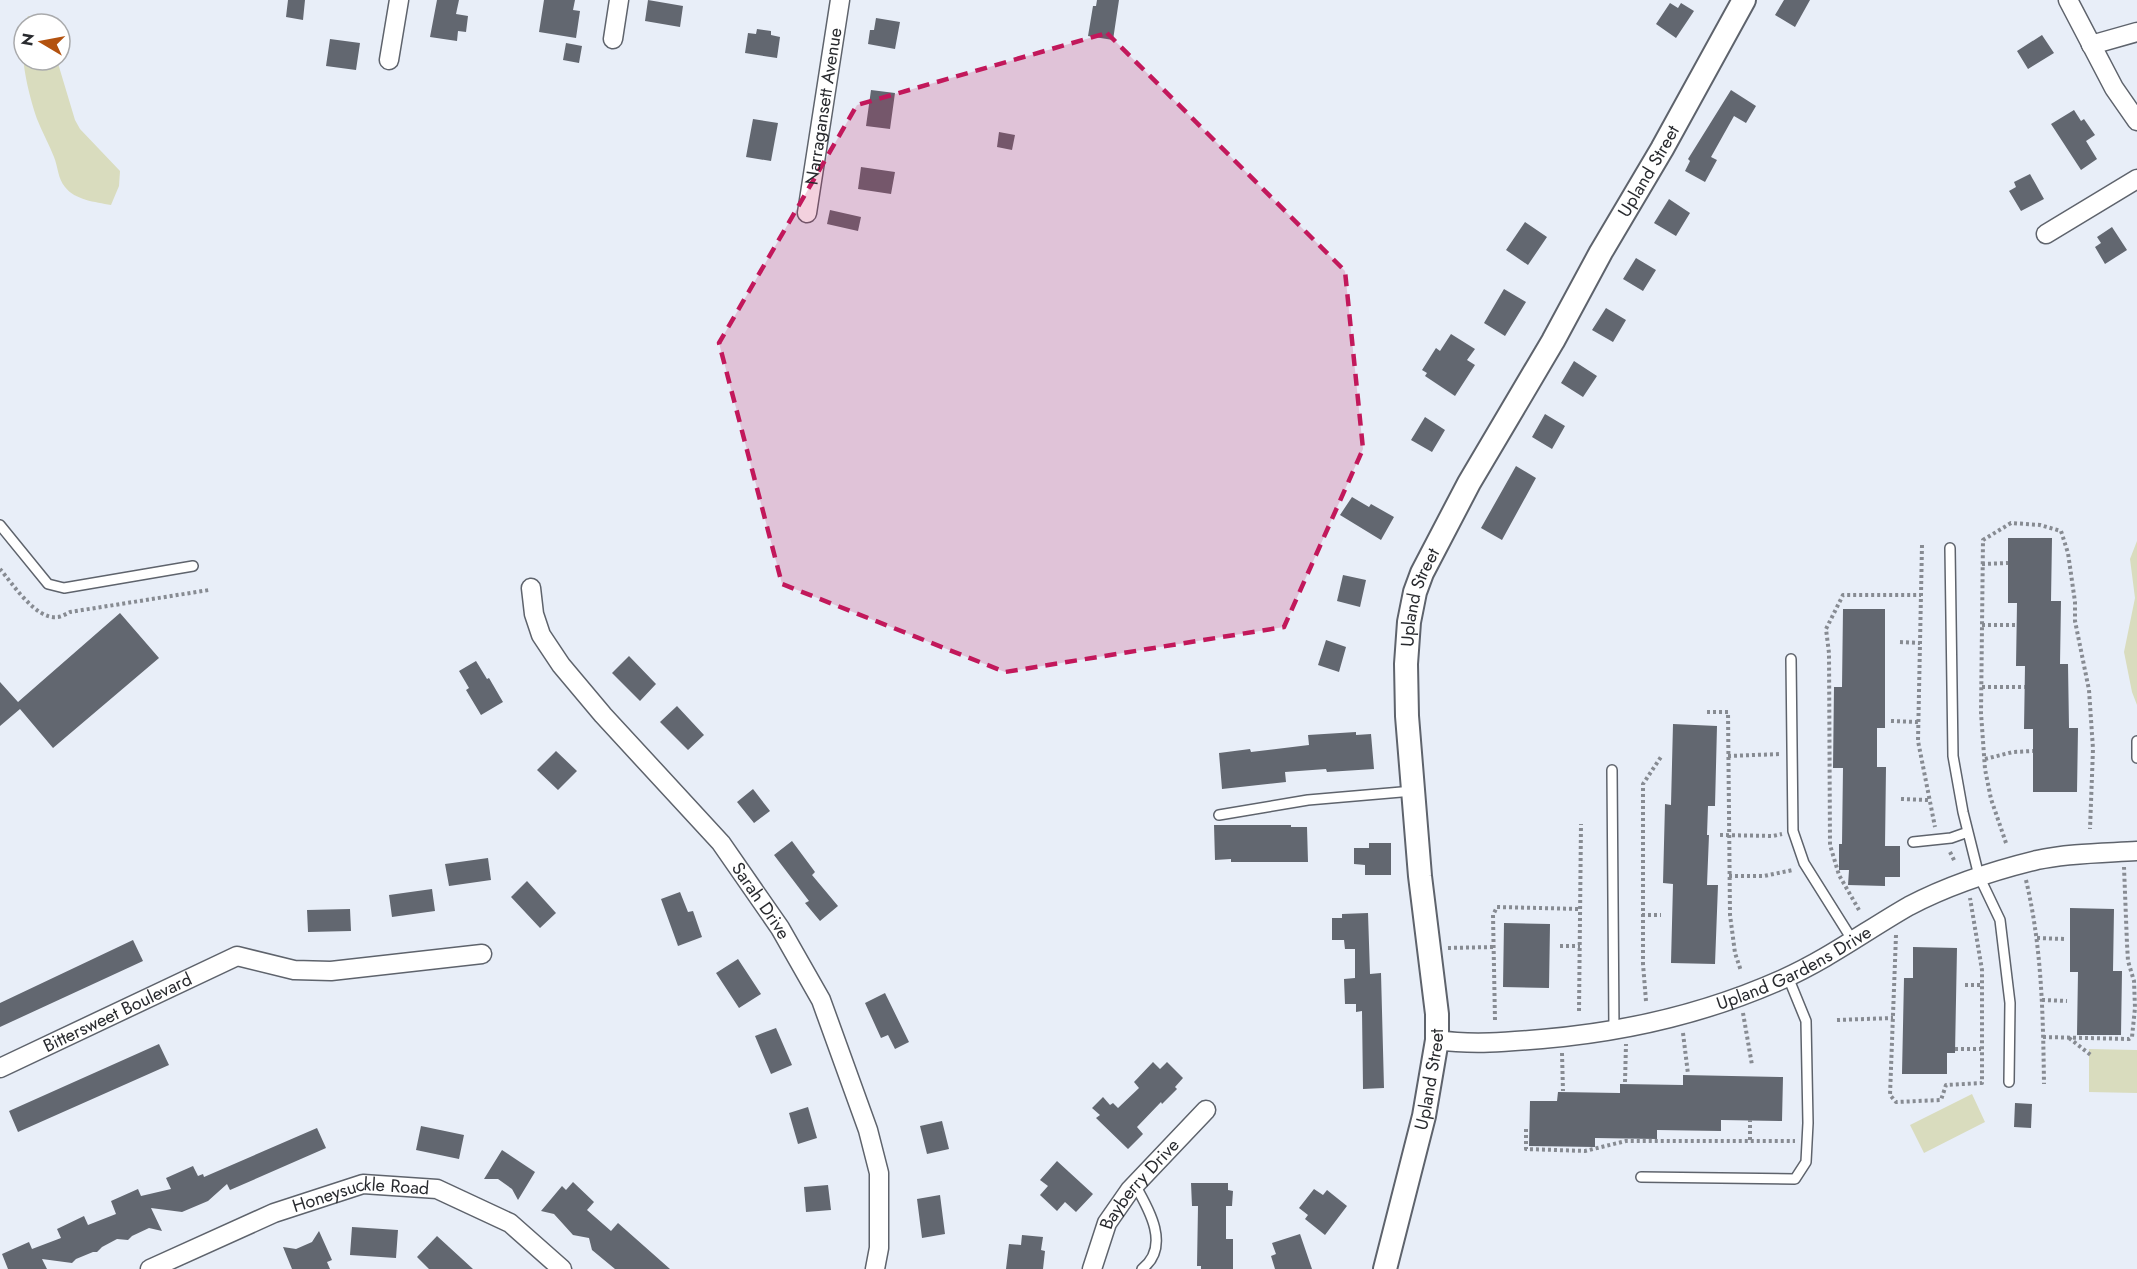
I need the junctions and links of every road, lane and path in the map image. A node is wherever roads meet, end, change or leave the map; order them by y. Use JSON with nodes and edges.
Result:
{"nodes":[{"id":1,"x":399,"y":0,"type":"edge"},
{"id":2,"x":619,"y":0,"type":"edge"},
{"id":3,"x":840,"y":0,"type":"edge"},
{"id":4,"x":2068,"y":0,"type":"edge"},
{"id":5,"x":1741,"y":2,"type":"edge"},
{"id":6,"x":2137,"y":32,"type":"edge"},
{"id":7,"x":614,"y":39,"type":"dead end"},
{"id":8,"x":2091,"y":45,"type":"junction"},
{"id":9,"x":389,"y":60,"type":"dead end"},
{"id":10,"x":2137,"y":120,"type":"edge"},
{"id":11,"x":2137,"y":179,"type":"edge"},
{"id":12,"x":807,"y":213,"type":"dead end"},
{"id":13,"x":2046,"y":234,"type":"dead end"},
{"id":14,"x":0,"y":525,"type":"edge"},
{"id":15,"x":1922,"y":545,"type":"dead end"},
{"id":16,"x":1950,"y":548,"type":"dead end"},
{"id":17,"x":2008,"y":563,"type":"dead end"},
{"id":18,"x":1982,"y":564,"type":"junction"},
{"id":19,"x":193,"y":566,"type":"dead end"},
{"id":20,"x":0,"y":569,"type":"edge"},
{"id":21,"x":531,"y":588,"type":"dead end"},
{"id":22,"x":209,"y":590,"type":"dead end"},
{"id":23,"x":1921,"y":595,"type":"junction"},
{"id":24,"x":1982,"y":625,"type":"junction"},
{"id":25,"x":2016,"y":625,"type":"dead end"},
{"id":26,"x":1900,"y":642,"type":"dead end"},
{"id":27,"x":1920,"y":643,"type":"junction"},
{"id":28,"x":1791,"y":659,"type":"dead end"},
{"id":29,"x":1982,"y":687,"type":"junction"},
{"id":30,"x":2025,"y":687,"type":"dead end"},
{"id":31,"x":1707,"y":712,"type":"dead end"},
{"id":32,"x":1891,"y":721,"type":"dead end"},
{"id":33,"x":1918,"y":722,"type":"junction"},
{"id":34,"x":2136,"y":741,"type":"edge"},
{"id":35,"x":2033,"y":751,"type":"dead end"},
{"id":36,"x":1792,"y":753,"type":"junction"},
{"id":37,"x":1728,"y":756,"type":"junction"},
{"id":38,"x":1661,"y":758,"type":"dead end"},
{"id":39,"x":2137,"y":758,"type":"edge"},
{"id":40,"x":1984,"y":759,"type":"junction"},
{"id":41,"x":1612,"y":770,"type":"dead end"},
{"id":42,"x":1413,"y":791,"type":"junction"},
{"id":43,"x":1901,"y":800,"type":"dead end"},
{"id":44,"x":1928,"y":800,"type":"junction"},
{"id":45,"x":1219,"y":815,"type":"dead end"},
{"id":46,"x":1581,"y":824,"type":"dead end"},
{"id":47,"x":2090,"y":829,"type":"dead end"},
{"id":48,"x":1793,"y":831,"type":"junction"},
{"id":49,"x":1968,"y":832,"type":"junction"},
{"id":50,"x":1720,"y":835,"type":"dead end"},
{"id":51,"x":1728,"y":835,"type":"junction"},
{"id":52,"x":1942,"y":838,"type":"junction"},
{"id":53,"x":1913,"y":842,"type":"dead end"},
{"id":54,"x":2006,"y":843,"type":"dead end"},
{"id":55,"x":2137,"y":851,"type":"edge"},
{"id":56,"x":1955,"y":862,"type":"dead end"},
{"id":57,"x":2124,"y":864,"type":"dead end"},
{"id":58,"x":1805,"y":866,"type":"junction"},
{"id":59,"x":1729,"y":876,"type":"junction"},
{"id":60,"x":1980,"y":876,"type":"junction"},
{"id":61,"x":2025,"y":879,"type":"dead end"},
{"id":62,"x":1969,"y":896,"type":"dead end"},
{"id":63,"x":1580,"y":909,"type":"junction"},
{"id":64,"x":1859,"y":910,"type":"dead end"},
{"id":65,"x":1642,"y":915,"type":"junction"},
{"id":66,"x":1661,"y":915,"type":"dead end"},
{"id":67,"x":1896,"y":932,"type":"dead end"},
{"id":68,"x":2037,"y":938,"type":"junction"},
{"id":69,"x":2065,"y":939,"type":"dead end"},
{"id":70,"x":1852,"y":941,"type":"junction"},
{"id":71,"x":1560,"y":946,"type":"dead end"},
{"id":72,"x":1580,"y":946,"type":"junction"},
{"id":73,"x":1493,"y":947,"type":"junction"},
{"id":74,"x":1430,"y":948,"type":"junction"},
{"id":75,"x":482,"y":954,"type":"dead end"},
{"id":76,"x":1741,"y":971,"type":"dead end"},
{"id":77,"x":1788,"y":977,"type":"junction"},
{"id":78,"x":1965,"y":985,"type":"dead end"},
{"id":79,"x":1982,"y":985,"type":"junction"},
{"id":80,"x":2042,"y":1000,"type":"junction"},
{"id":81,"x":1646,"y":1001,"type":"dead end"},
{"id":82,"x":2067,"y":1001,"type":"dead end"},
{"id":83,"x":1579,"y":1011,"type":"dead end"},
{"id":84,"x":1742,"y":1011,"type":"dead end"},
{"id":85,"x":1893,"y":1018,"type":"junction"},
{"id":86,"x":1495,"y":1020,"type":"dead end"},
{"id":87,"x":1837,"y":1020,"type":"dead end"},
{"id":88,"x":1682,"y":1030,"type":"dead end"},
{"id":89,"x":1620,"y":1037,"type":"junction"},
{"id":90,"x":2043,"y":1037,"type":"junction"},
{"id":91,"x":2068,"y":1038,"type":"junction"},
{"id":92,"x":2129,"y":1039,"type":"junction"},
{"id":93,"x":2137,"y":1039,"type":"edge"},
{"id":94,"x":1437,"y":1040,"type":"junction"},
{"id":95,"x":1955,"y":1049,"type":"dead end"},
{"id":96,"x":1981,"y":1049,"type":"junction"},
{"id":97,"x":1562,"y":1053,"type":"dead end"},
{"id":98,"x":2092,"y":1056,"type":"dead end"},
{"id":99,"x":1752,"y":1065,"type":"dead end"},
{"id":100,"x":0,"y":1068,"type":"edge"},
{"id":101,"x":1688,"y":1074,"type":"dead end"},
{"id":102,"x":1625,"y":1082,"type":"dead end"},
{"id":103,"x":2009,"y":1082,"type":"dead end"},
{"id":104,"x":2044,"y":1084,"type":"dead end"},
{"id":105,"x":1563,"y":1091,"type":"dead end"},
{"id":106,"x":1206,"y":1110,"type":"dead end"},
{"id":107,"x":1750,"y":1120,"type":"dead end"},
{"id":108,"x":1526,"y":1129,"type":"dead end"},
{"id":109,"x":1750,"y":1141,"type":"junction"},
{"id":110,"x":1807,"y":1141,"type":"junction"},
{"id":111,"x":1641,"y":1177,"type":"dead end"},
{"id":112,"x":1135,"y":1185,"type":"junction"},
{"id":113,"x":150,"y":1269,"type":"edge"},
{"id":114,"x":562,"y":1269,"type":"edge"},
{"id":115,"x":875,"y":1269,"type":"edge"},
{"id":116,"x":1092,"y":1269,"type":"edge"},
{"id":117,"x":1142,"y":1269,"type":"edge"},
{"id":118,"x":1385,"y":1269,"type":"edge"}],
"edges":[{"from":1,"to":9,"type":"street"},
{"from":2,"to":7,"type":"street"},
{"from":3,"to":12,"type":"street","name":"Narragansett Avenue"},
{"from":4,"to":8,"type":"street"},
{"from":5,"to":42,"type":"street","name":"Upland Street"},
{"from":6,"to":8,"type":"street"},
{"from":8,"to":10,"type":"street"},
{"from":11,"to":13,"type":"street"},
{"from":14,"to":19,"type":"lane"},
{"from":15,"to":23,"type":"path"},
{"from":16,"to":49,"type":"lane"},
{"from":17,"to":18,"type":"path"},
{"from":18,"to":24,"type":"path"},
{"from":18,"to":47,"type":"path"},
{"from":20,"to":22,"type":"path"},
{"from":21,"to":115,"type":"street","name":"Sarah Drive"},
{"from":23,"to":27,"type":"path"},
{"from":23,"to":64,"type":"path"},
{"from":24,"to":25,"type":"path"},
{"from":24,"to":29,"type":"path"},
{"from":26,"to":27,"type":"path"},
{"from":27,"to":33,"type":"path"},
{"from":28,"to":36,"type":"lane"},
{"from":29,"to":30,"type":"path"},
{"from":29,"to":40,"type":"path"},
{"from":31,"to":37,"type":"path"},
{"from":32,"to":33,"type":"path"},
{"from":33,"to":44,"type":"path"},
{"from":34,"to":39,"type":"lane"},
{"from":35,"to":40,"type":"path"},
{"from":36,"to":37,"type":"path"},
{"from":36,"to":48,"type":"lane"},
{"from":37,"to":51,"type":"path"},
{"from":38,"to":65,"type":"path"},
{"from":40,"to":54,"type":"path"},
{"from":41,"to":89,"type":"lane"},
{"from":42,"to":45,"type":"lane"},
{"from":42,"to":74,"type":"street","name":"Upland Street"},
{"from":43,"to":44,"type":"path"},
{"from":44,"to":52,"type":"path"},
{"from":46,"to":63,"type":"path"},
{"from":48,"to":51,"type":"path"},
{"from":48,"to":58,"type":"lane"},
{"from":49,"to":52,"type":"lane"},
{"from":49,"to":60,"type":"lane"},
{"from":50,"to":51,"type":"path"},
{"from":51,"to":59,"type":"path"},
{"from":52,"to":53,"type":"lane"},
{"from":52,"to":56,"type":"path"},
{"from":55,"to":60,"type":"street","name":"Upland Gardens Drive"},
{"from":57,"to":92,"type":"path"},
{"from":58,"to":59,"type":"path"},
{"from":58,"to":70,"type":"lane"},
{"from":59,"to":76,"type":"path"},
{"from":60,"to":70,"type":"street","name":"Upland Gardens Drive"},
{"from":60,"to":103,"type":"lane"},
{"from":61,"to":68,"type":"path"},
{"from":62,"to":79,"type":"path"},
{"from":63,"to":72,"type":"path"},
{"from":63,"to":73,"type":"path"},
{"from":65,"to":66,"type":"path"},
{"from":65,"to":81,"type":"path"},
{"from":67,"to":85,"type":"path"},
{"from":68,"to":69,"type":"path"},
{"from":68,"to":80,"type":"path"},
{"from":70,"to":77,"type":"street","name":"Upland Gardens Drive"},
{"from":71,"to":72,"type":"path"},
{"from":72,"to":83,"type":"path"},
{"from":73,"to":74,"type":"path"},
{"from":73,"to":86,"type":"path"},
{"from":74,"to":94,"type":"street","name":"Upland Street"},
{"from":75,"to":100,"type":"street","name":"Bittersweet Boulevard"},
{"from":77,"to":89,"type":"street","name":"Upland Gardens Drive"},
{"from":77,"to":110,"type":"lane"},
{"from":78,"to":79,"type":"path"},
{"from":79,"to":96,"type":"path"},
{"from":80,"to":82,"type":"path"},
{"from":80,"to":90,"type":"path"},
{"from":84,"to":99,"type":"path"},
{"from":85,"to":87,"type":"path"},
{"from":85,"to":96,"type":"path"},
{"from":88,"to":101,"type":"path"},
{"from":89,"to":94,"type":"street","name":"Upland Gardens Drive"},
{"from":89,"to":102,"type":"path"},
{"from":90,"to":91,"type":"path"},
{"from":90,"to":104,"type":"path"},
{"from":91,"to":92,"type":"path"},
{"from":91,"to":98,"type":"path"},
{"from":92,"to":93,"type":"path"},
{"from":94,"to":118,"type":"street","name":"Upland Street"},
{"from":95,"to":96,"type":"path"},
{"from":97,"to":105,"type":"path"},
{"from":106,"to":112,"type":"street","name":"Bayberry Drive"},
{"from":107,"to":109,"type":"path"},
{"from":108,"to":109,"type":"path"},
{"from":109,"to":110,"type":"path"},
{"from":110,"to":111,"type":"lane"},
{"from":112,"to":116,"type":"street","name":"Bayberry Drive"},
{"from":112,"to":117,"type":"lane"},
{"from":113,"to":114,"type":"street","name":"Honeysuckle Road"}]}
